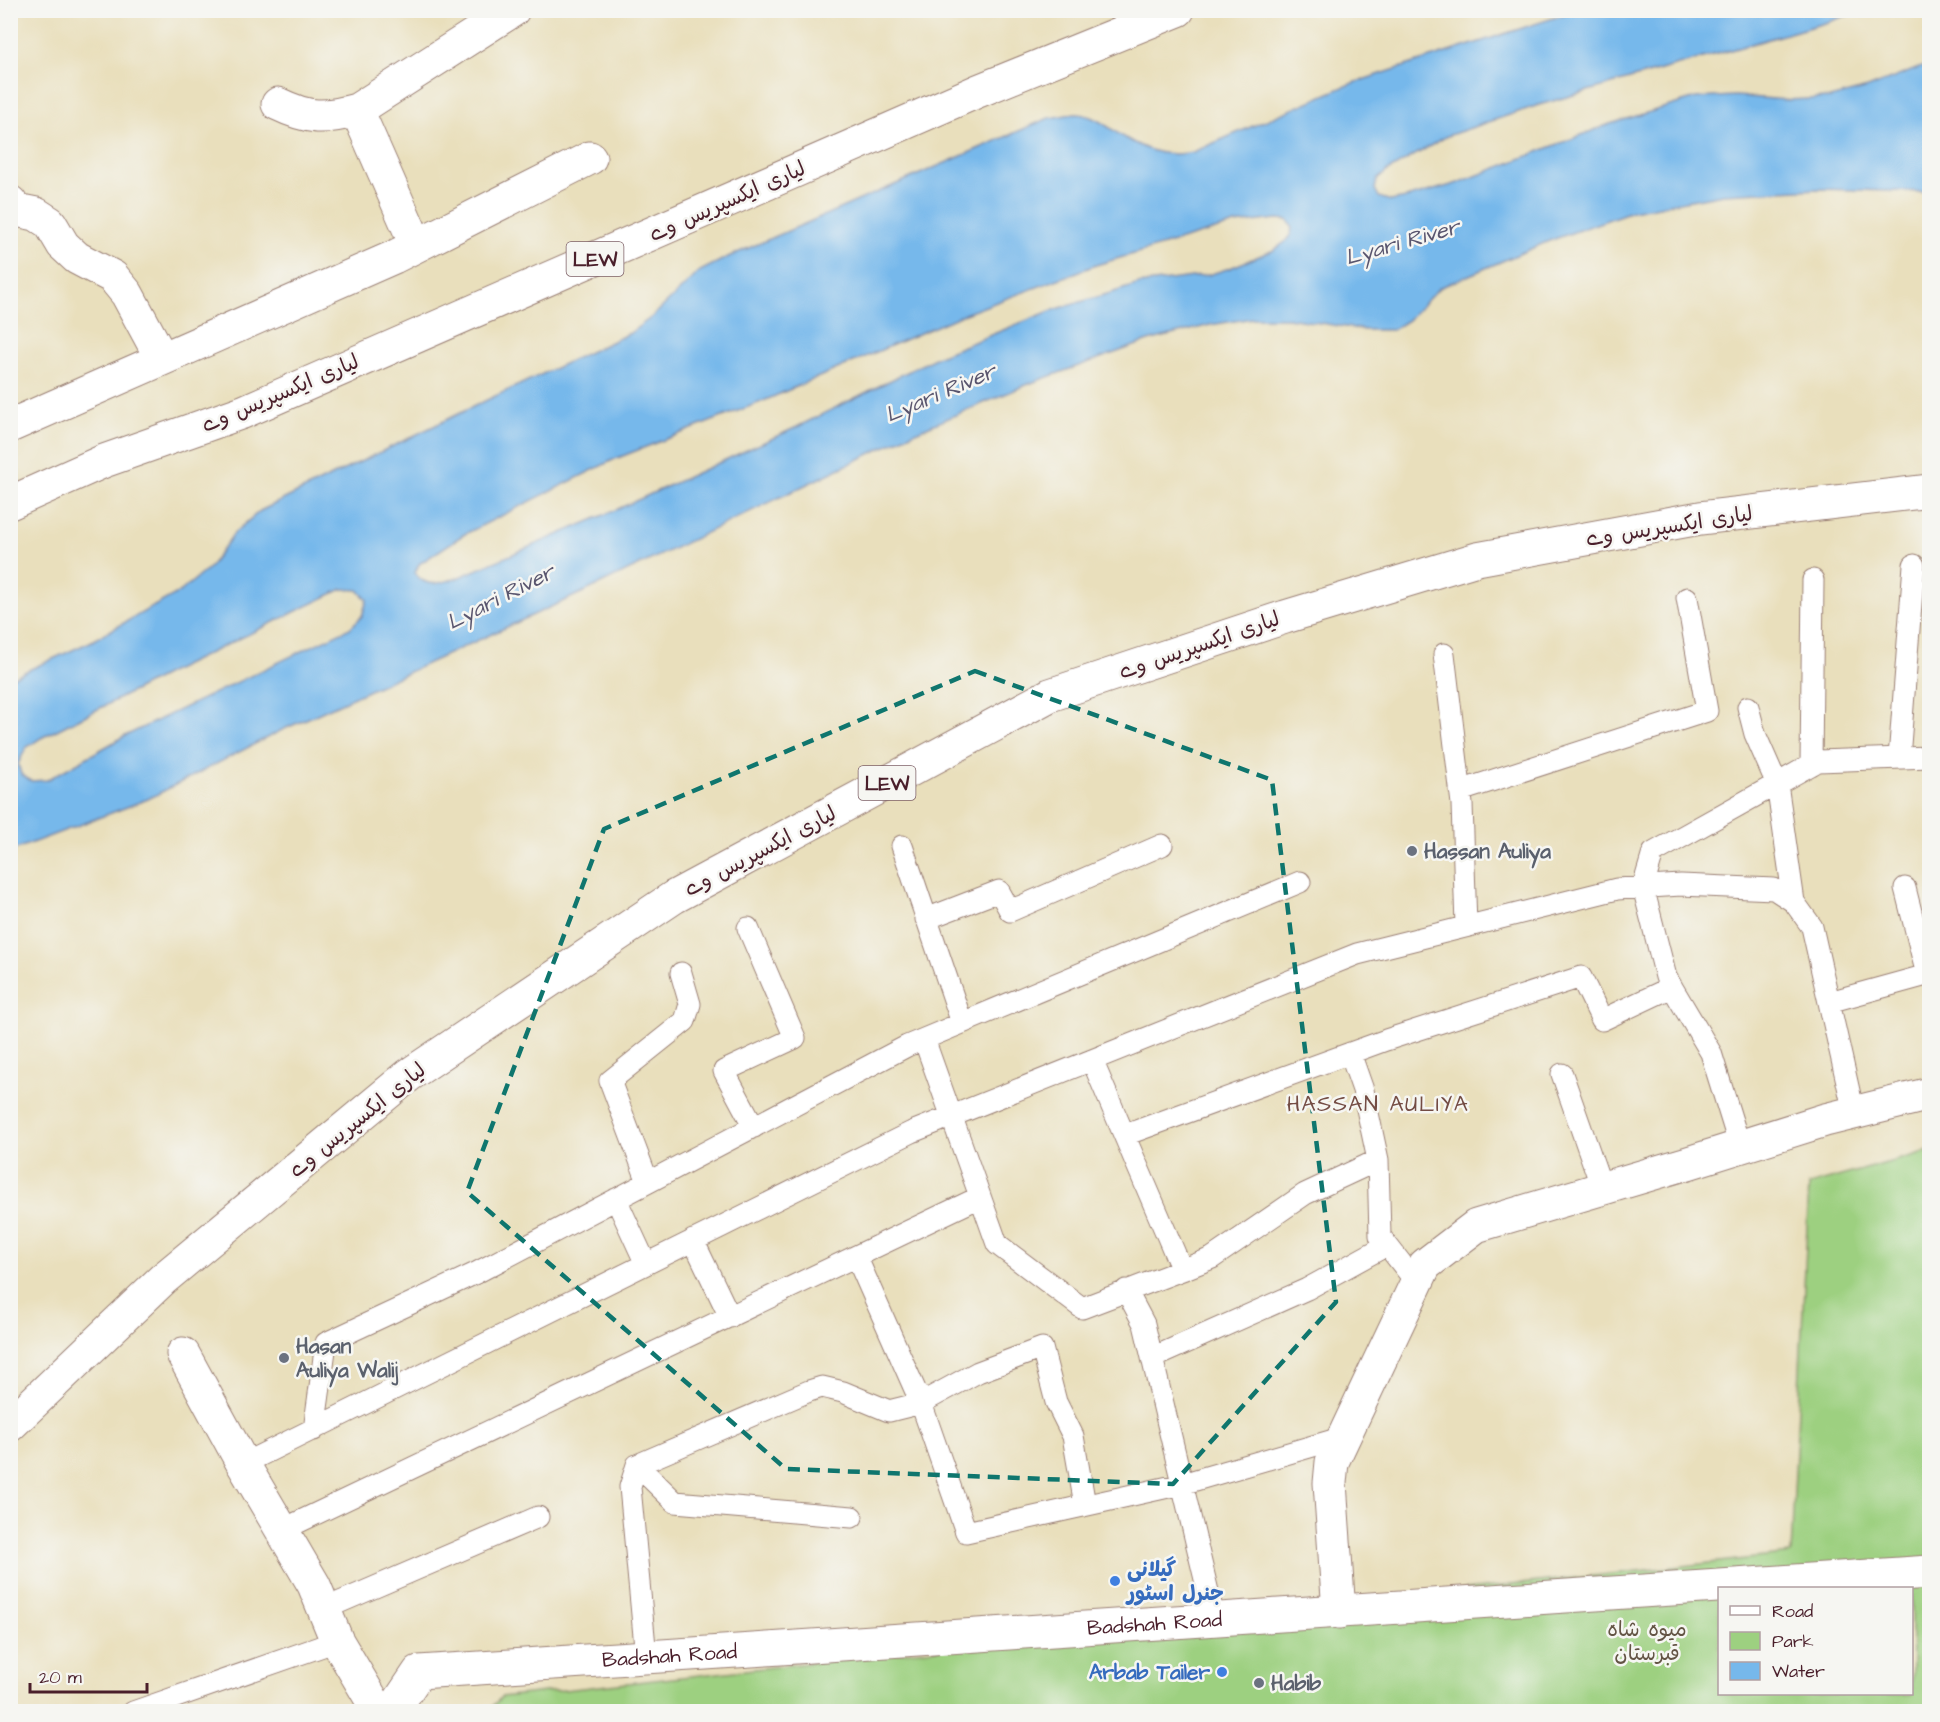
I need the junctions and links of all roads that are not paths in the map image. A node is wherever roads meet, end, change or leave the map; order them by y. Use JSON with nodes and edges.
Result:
{"nodes":[{"id":1,"x":513,"y":10,"type":"edge"},
{"id":2,"x":1178,"y":10,"type":"edge"},
{"id":3,"x":278,"y":104,"type":"dead end"},
{"id":4,"x":357,"y":110,"type":"junction"},
{"id":5,"x":590,"y":158,"type":"dead end"},
{"id":6,"x":13,"y":206,"type":"edge"},
{"id":7,"x":415,"y":246,"type":"junction"},
{"id":8,"x":162,"y":359,"type":"junction"},
{"id":9,"x":10,"y":426,"type":"edge"},
{"id":10,"x":1929,"y":491,"type":"edge"},
{"id":11,"x":10,"y":503,"type":"edge"},
{"id":12,"x":1914,"y":565,"type":"dead end"},
{"id":13,"x":1813,"y":580,"type":"dead end"},
{"id":14,"x":1687,"y":598,"type":"dead end"},
{"id":15,"x":1444,"y":654,"type":"dead end"},
{"id":16,"x":1748,"y":708,"type":"dead end"},
{"id":17,"x":1929,"y":756,"type":"edge"},
{"id":18,"x":1899,"y":758,"type":"junction"},
{"id":19,"x":1811,"y":765,"type":"junction"},
{"id":20,"x":1777,"y":784,"type":"junction"},
{"id":21,"x":1460,"y":791,"type":"junction"},
{"id":22,"x":1162,"y":845,"type":"dead end"},
{"id":23,"x":902,"y":846,"type":"dead end"},
{"id":24,"x":1300,"y":882,"type":"dead end"},
{"id":25,"x":1642,"y":887,"type":"junction"},
{"id":26,"x":1905,"y":888,"type":"dead end"},
{"id":27,"x":1794,"y":902,"type":"junction"},
{"id":28,"x":926,"y":919,"type":"junction"},
{"id":29,"x":1466,"y":927,"type":"junction"},
{"id":30,"x":748,"y":928,"type":"dead end"},
{"id":31,"x":681,"y":973,"type":"dead end"},
{"id":32,"x":1672,"y":987,"type":"junction"},
{"id":33,"x":1829,"y":1002,"type":"junction"},
{"id":34,"x":962,"y":1023,"type":"junction"},
{"id":35,"x":924,"y":1039,"type":"junction"},
{"id":36,"x":1350,"y":1053,"type":"junction"},
{"id":37,"x":1092,"y":1060,"type":"junction"},
{"id":38,"x":1562,"y":1074,"type":"dead end"},
{"id":39,"x":1929,"y":1094,"type":"edge"},
{"id":40,"x":1854,"y":1113,"type":"junction"},
{"id":41,"x":951,"y":1116,"type":"junction"},
{"id":42,"x":754,"y":1126,"type":"junction"},
{"id":43,"x":1125,"y":1135,"type":"junction"},
{"id":44,"x":1740,"y":1147,"type":"junction"},
{"id":45,"x":1378,"y":1160,"type":"junction"},
{"id":46,"x":648,"y":1182,"type":"junction"},
{"id":47,"x":1602,"y":1188,"type":"junction"},
{"id":48,"x":980,"y":1197,"type":"junction"},
{"id":49,"x":616,"y":1199,"type":"junction"},
{"id":50,"x":693,"y":1240,"type":"junction"},
{"id":51,"x":1387,"y":1245,"type":"junction"},
{"id":52,"x":856,"y":1256,"type":"junction"},
{"id":53,"x":646,"y":1264,"type":"junction"},
{"id":54,"x":1182,"y":1270,"type":"junction"},
{"id":55,"x":1416,"y":1282,"type":"junction"},
{"id":56,"x":1126,"y":1290,"type":"junction"},
{"id":57,"x":730,"y":1317,"type":"junction"},
{"id":58,"x":183,"y":1354,"type":"dead end"},
{"id":59,"x":1152,"y":1359,"type":"junction"},
{"id":60,"x":921,"y":1402,"type":"junction"},
{"id":61,"x":10,"y":1425,"type":"edge"},
{"id":62,"x":314,"y":1430,"type":"junction"},
{"id":63,"x":1344,"y":1437,"type":"junction"},
{"id":64,"x":243,"y":1464,"type":"junction"},
{"id":65,"x":637,"y":1465,"type":"junction"},
{"id":66,"x":1182,"y":1484,"type":"junction"},
{"id":67,"x":1085,"y":1505,"type":"junction"},
{"id":68,"x":537,"y":1517,"type":"dead end"},
{"id":69,"x":852,"y":1517,"type":"dead end"},
{"id":70,"x":282,"y":1530,"type":"junction"},
{"id":71,"x":1929,"y":1572,"type":"edge"},
{"id":72,"x":324,"y":1609,"type":"junction"},
{"id":73,"x":1339,"y":1612,"type":"junction"},
{"id":74,"x":1215,"y":1621,"type":"junction"},
{"id":75,"x":337,"y":1641,"type":"junction"},
{"id":76,"x":646,"y":1657,"type":"junction"},
{"id":77,"x":391,"y":1710,"type":"edge"},
{"id":78,"x":133,"y":1712,"type":"edge"}],
"edges":[{"from":1,"to":4,"type":"main road"},
{"from":2,"to":11,"type":"main road","name":"لیاری ایکسپریس وے","number":"LEW"},
{"from":3,"to":4,"type":"main road"},
{"from":4,"to":7,"type":"main road"},
{"from":5,"to":7,"type":"main road"},
{"from":6,"to":8,"type":"main road"},
{"from":7,"to":8,"type":"main road"},
{"from":8,"to":9,"type":"main road"},
{"from":10,"to":61,"type":"main road","name":"لیاری ایکسپریس وے","number":"LEW"},
{"from":12,"to":18,"type":"lane"},
{"from":13,"to":19,"type":"lane"},
{"from":14,"to":21,"type":"lane"},
{"from":15,"to":21,"type":"lane"},
{"from":16,"to":20,"type":"lane"},
{"from":17,"to":18,"type":"lane"},
{"from":18,"to":19,"type":"lane"},
{"from":19,"to":20,"type":"lane"},
{"from":20,"to":25,"type":"lane"},
{"from":20,"to":27,"type":"lane"},
{"from":21,"to":29,"type":"lane"},
{"from":22,"to":28,"type":"lane"},
{"from":23,"to":28,"type":"lane"},
{"from":24,"to":34,"type":"lane"},
{"from":25,"to":27,"type":"lane"},
{"from":25,"to":29,"type":"lane"},
{"from":25,"to":32,"type":"lane"},
{"from":26,"to":33,"type":"lane"},
{"from":27,"to":33,"type":"lane"},
{"from":28,"to":34,"type":"lane"},
{"from":29,"to":37,"type":"lane"},
{"from":30,"to":42,"type":"lane"},
{"from":31,"to":46,"type":"lane"},
{"from":32,"to":36,"type":"lane"},
{"from":32,"to":44,"type":"lane"},
{"from":33,"to":40,"type":"lane"},
{"from":34,"to":35,"type":"lane"},
{"from":35,"to":41,"type":"lane"},
{"from":35,"to":42,"type":"lane"},
{"from":36,"to":43,"type":"lane"},
{"from":36,"to":45,"type":"lane"},
{"from":37,"to":41,"type":"lane"},
{"from":37,"to":43,"type":"lane"},
{"from":38,"to":47,"type":"lane"},
{"from":39,"to":40,"type":"main road"},
{"from":40,"to":44,"type":"main road"},
{"from":41,"to":48,"type":"lane"},
{"from":41,"to":50,"type":"lane"},
{"from":42,"to":46,"type":"lane"},
{"from":43,"to":54,"type":"lane"},
{"from":44,"to":47,"type":"main road"},
{"from":45,"to":51,"type":"lane"},
{"from":45,"to":54,"type":"lane"},
{"from":46,"to":49,"type":"lane"},
{"from":47,"to":55,"type":"main road"},
{"from":48,"to":52,"type":"lane"},
{"from":48,"to":56,"type":"lane"},
{"from":49,"to":53,"type":"lane"},
{"from":49,"to":62,"type":"lane"},
{"from":50,"to":53,"type":"lane"},
{"from":50,"to":57,"type":"lane"},
{"from":51,"to":55,"type":"lane"},
{"from":51,"to":59,"type":"lane"},
{"from":52,"to":57,"type":"lane"},
{"from":52,"to":60,"type":"lane"},
{"from":53,"to":62,"type":"lane"},
{"from":54,"to":56,"type":"lane"},
{"from":55,"to":63,"type":"main road"},
{"from":56,"to":59,"type":"lane"},
{"from":57,"to":70,"type":"lane"},
{"from":58,"to":64,"type":"main road"},
{"from":59,"to":66,"type":"lane"},
{"from":60,"to":65,"type":"lane"},
{"from":60,"to":67,"type":"lane"},
{"from":60,"to":67,"type":"lane"},
{"from":62,"to":64,"type":"lane"},
{"from":63,"to":66,"type":"lane"},
{"from":63,"to":73,"type":"main road"},
{"from":64,"to":70,"type":"main road"},
{"from":65,"to":69,"type":"lane"},
{"from":65,"to":76,"type":"lane"},
{"from":66,"to":67,"type":"lane"},
{"from":66,"to":74,"type":"lane"},
{"from":68,"to":72,"type":"lane"},
{"from":70,"to":72,"type":"main road"},
{"from":71,"to":73,"type":"main road","name":"Badshah Road"},
{"from":72,"to":75,"type":"main road"},
{"from":73,"to":74,"type":"main road","name":"Badshah Road"},
{"from":74,"to":76,"type":"main road","name":"Badshah Road"},
{"from":75,"to":77,"type":"main road"},
{"from":75,"to":78,"type":"lane"},
{"from":76,"to":77,"type":"main road","name":"Badshah Road"}]}
